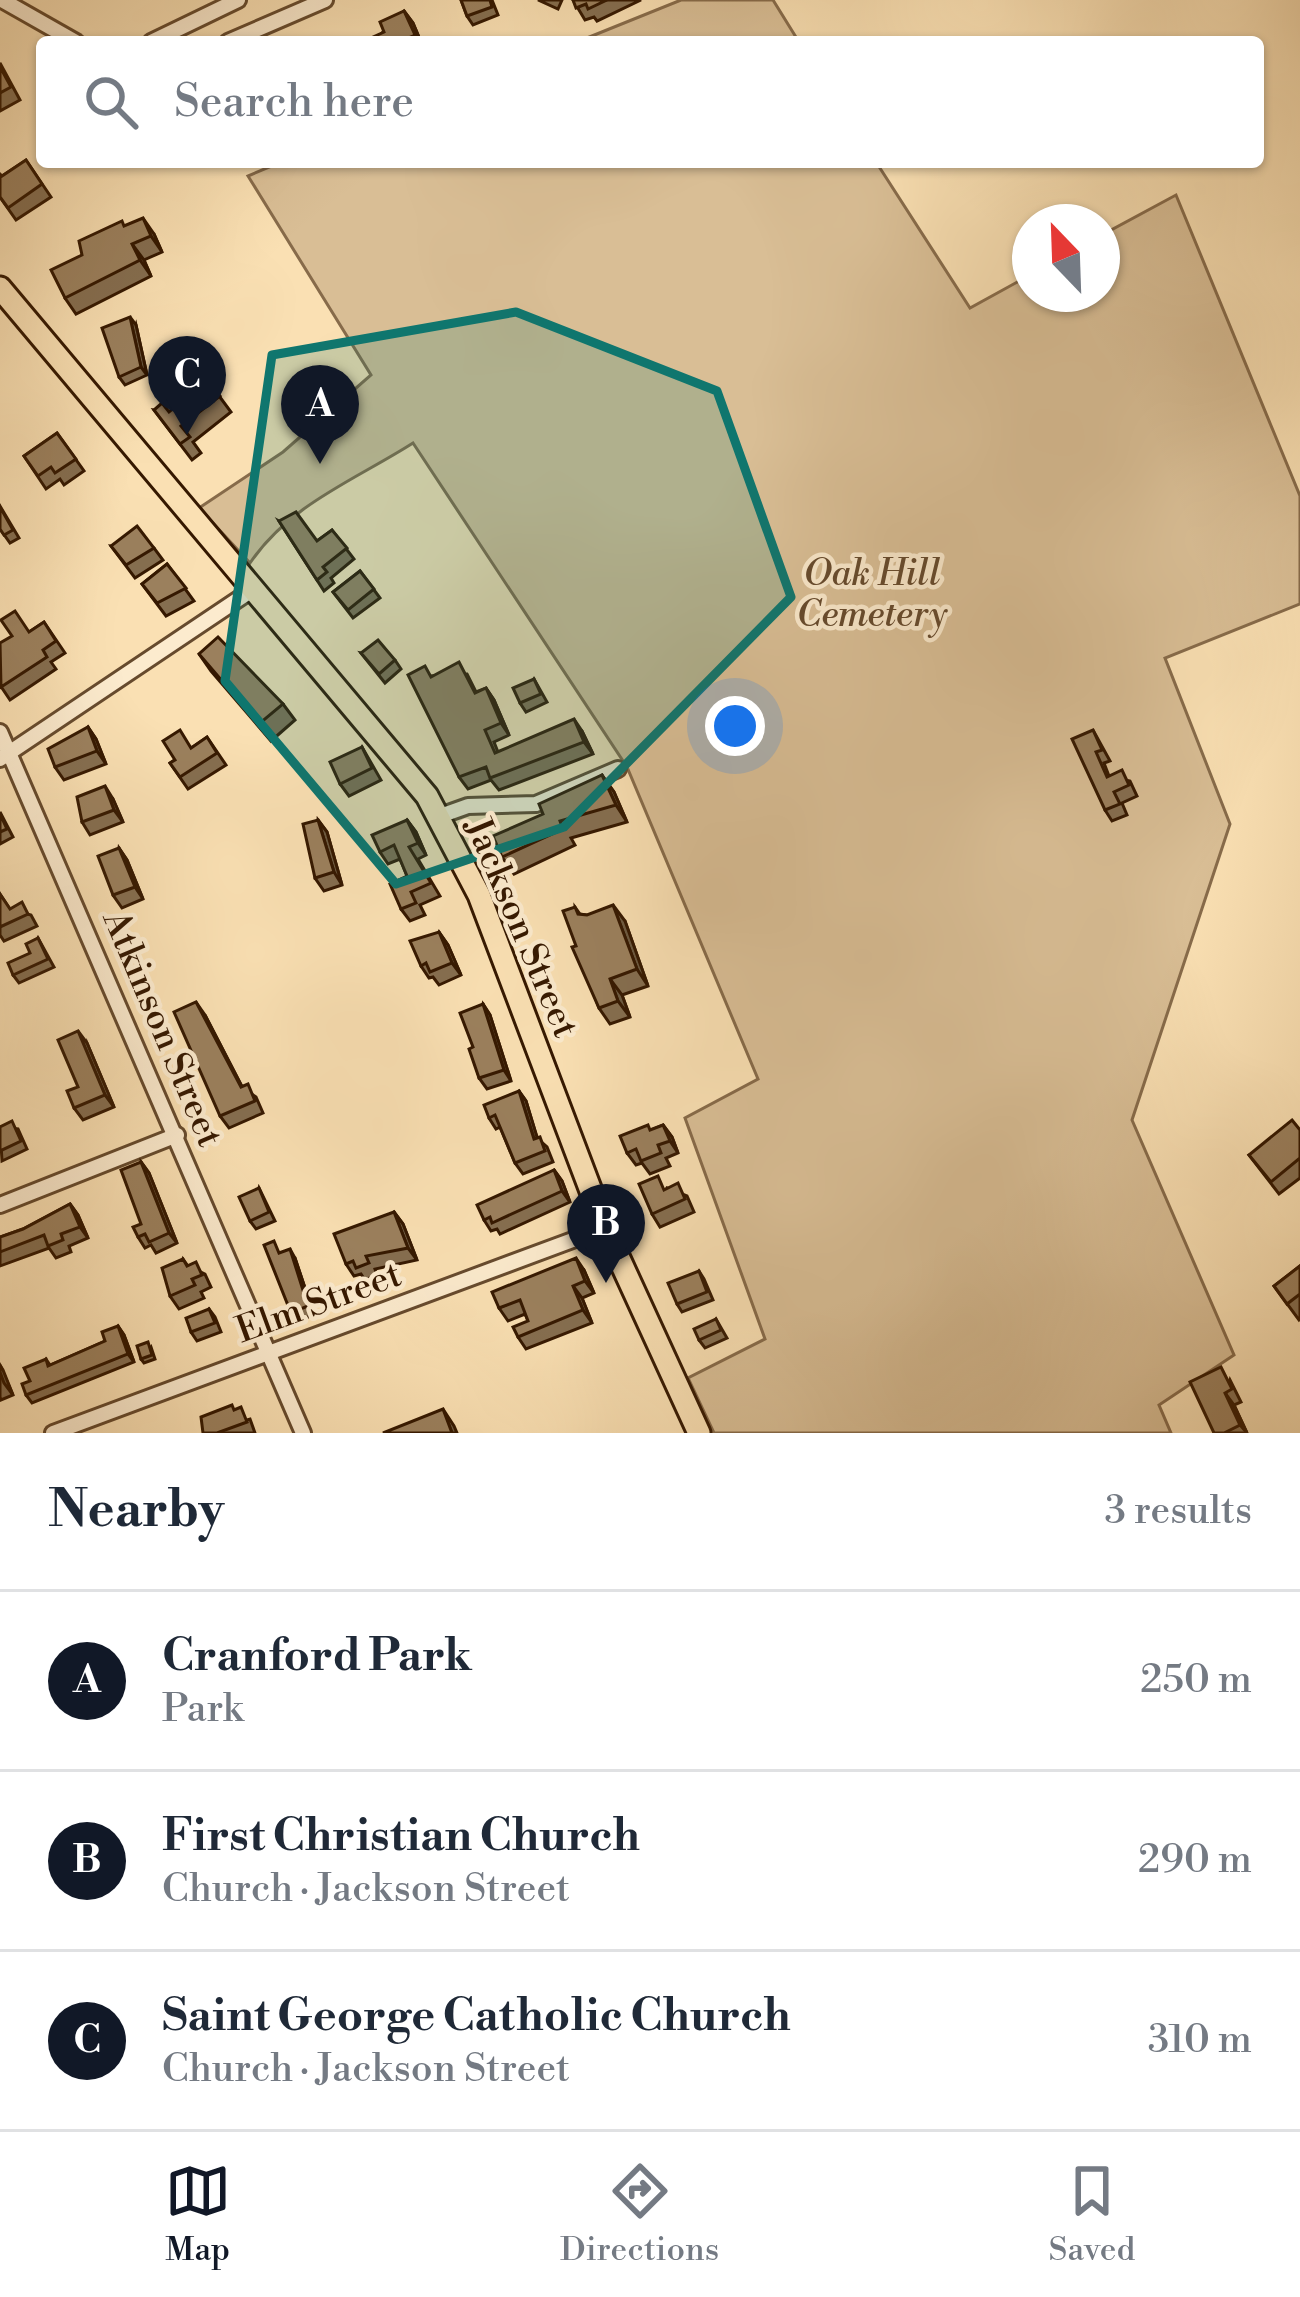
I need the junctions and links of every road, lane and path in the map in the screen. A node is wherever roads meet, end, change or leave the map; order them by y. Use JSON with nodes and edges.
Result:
{"nodes":[{"id":1,"x":2,"y":0,"type":"edge"},
{"id":2,"x":238,"y":0,"type":"edge"},
{"id":3,"x":326,"y":0,"type":"edge"},
{"id":4,"x":65,"y":36,"type":"edge"},
{"id":5,"x":163,"y":36,"type":"edge"},
{"id":6,"x":242,"y":36,"type":"edge"},
{"id":7,"x":0,"y":288,"type":"edge"},
{"id":8,"x":255,"y":588,"type":"junction"},
{"id":9,"x":0,"y":732,"type":"edge"},
{"id":10,"x":6,"y":756,"type":"edge"},
{"id":11,"x":618,"y":769,"type":"dead end"},
{"id":12,"x":440,"y":816,"type":"junction"},
{"id":13,"x":177,"y":1135,"type":"junction"},
{"id":14,"x":0,"y":1205,"type":"edge"},
{"id":15,"x":605,"y":1228,"type":"junction"},
{"id":16,"x":271,"y":1350,"type":"junction"},
{"id":17,"x":52,"y":1433,"type":"edge"},
{"id":18,"x":303,"y":1433,"type":"edge"},
{"id":19,"x":699,"y":1433,"type":"edge"}],
"edges":[{"from":1,"to":4,"type":"street"},
{"from":2,"to":5,"type":"street"},
{"from":3,"to":6,"type":"street"},
{"from":7,"to":8,"type":"main road","name":"Jackson Street"},
{"from":8,"to":10,"type":"street"},
{"from":8,"to":12,"type":"main road","name":"Jackson Street"},
{"from":9,"to":10,"type":"street","name":"Atkinson Street"},
{"from":10,"to":13,"type":"street","name":"Atkinson Street"},
{"from":11,"to":12,"type":"street"},
{"from":12,"to":15,"type":"main road","name":"Jackson Street"},
{"from":13,"to":14,"type":"street"},
{"from":13,"to":16,"type":"street","name":"Atkinson Street"},
{"from":15,"to":16,"type":"street","name":"Elm Street"},
{"from":15,"to":19,"type":"main road","name":"Jackson Street"},
{"from":16,"to":17,"type":"street","name":"Elm Street"},
{"from":16,"to":18,"type":"street","name":"Atkinson Street"}]}
